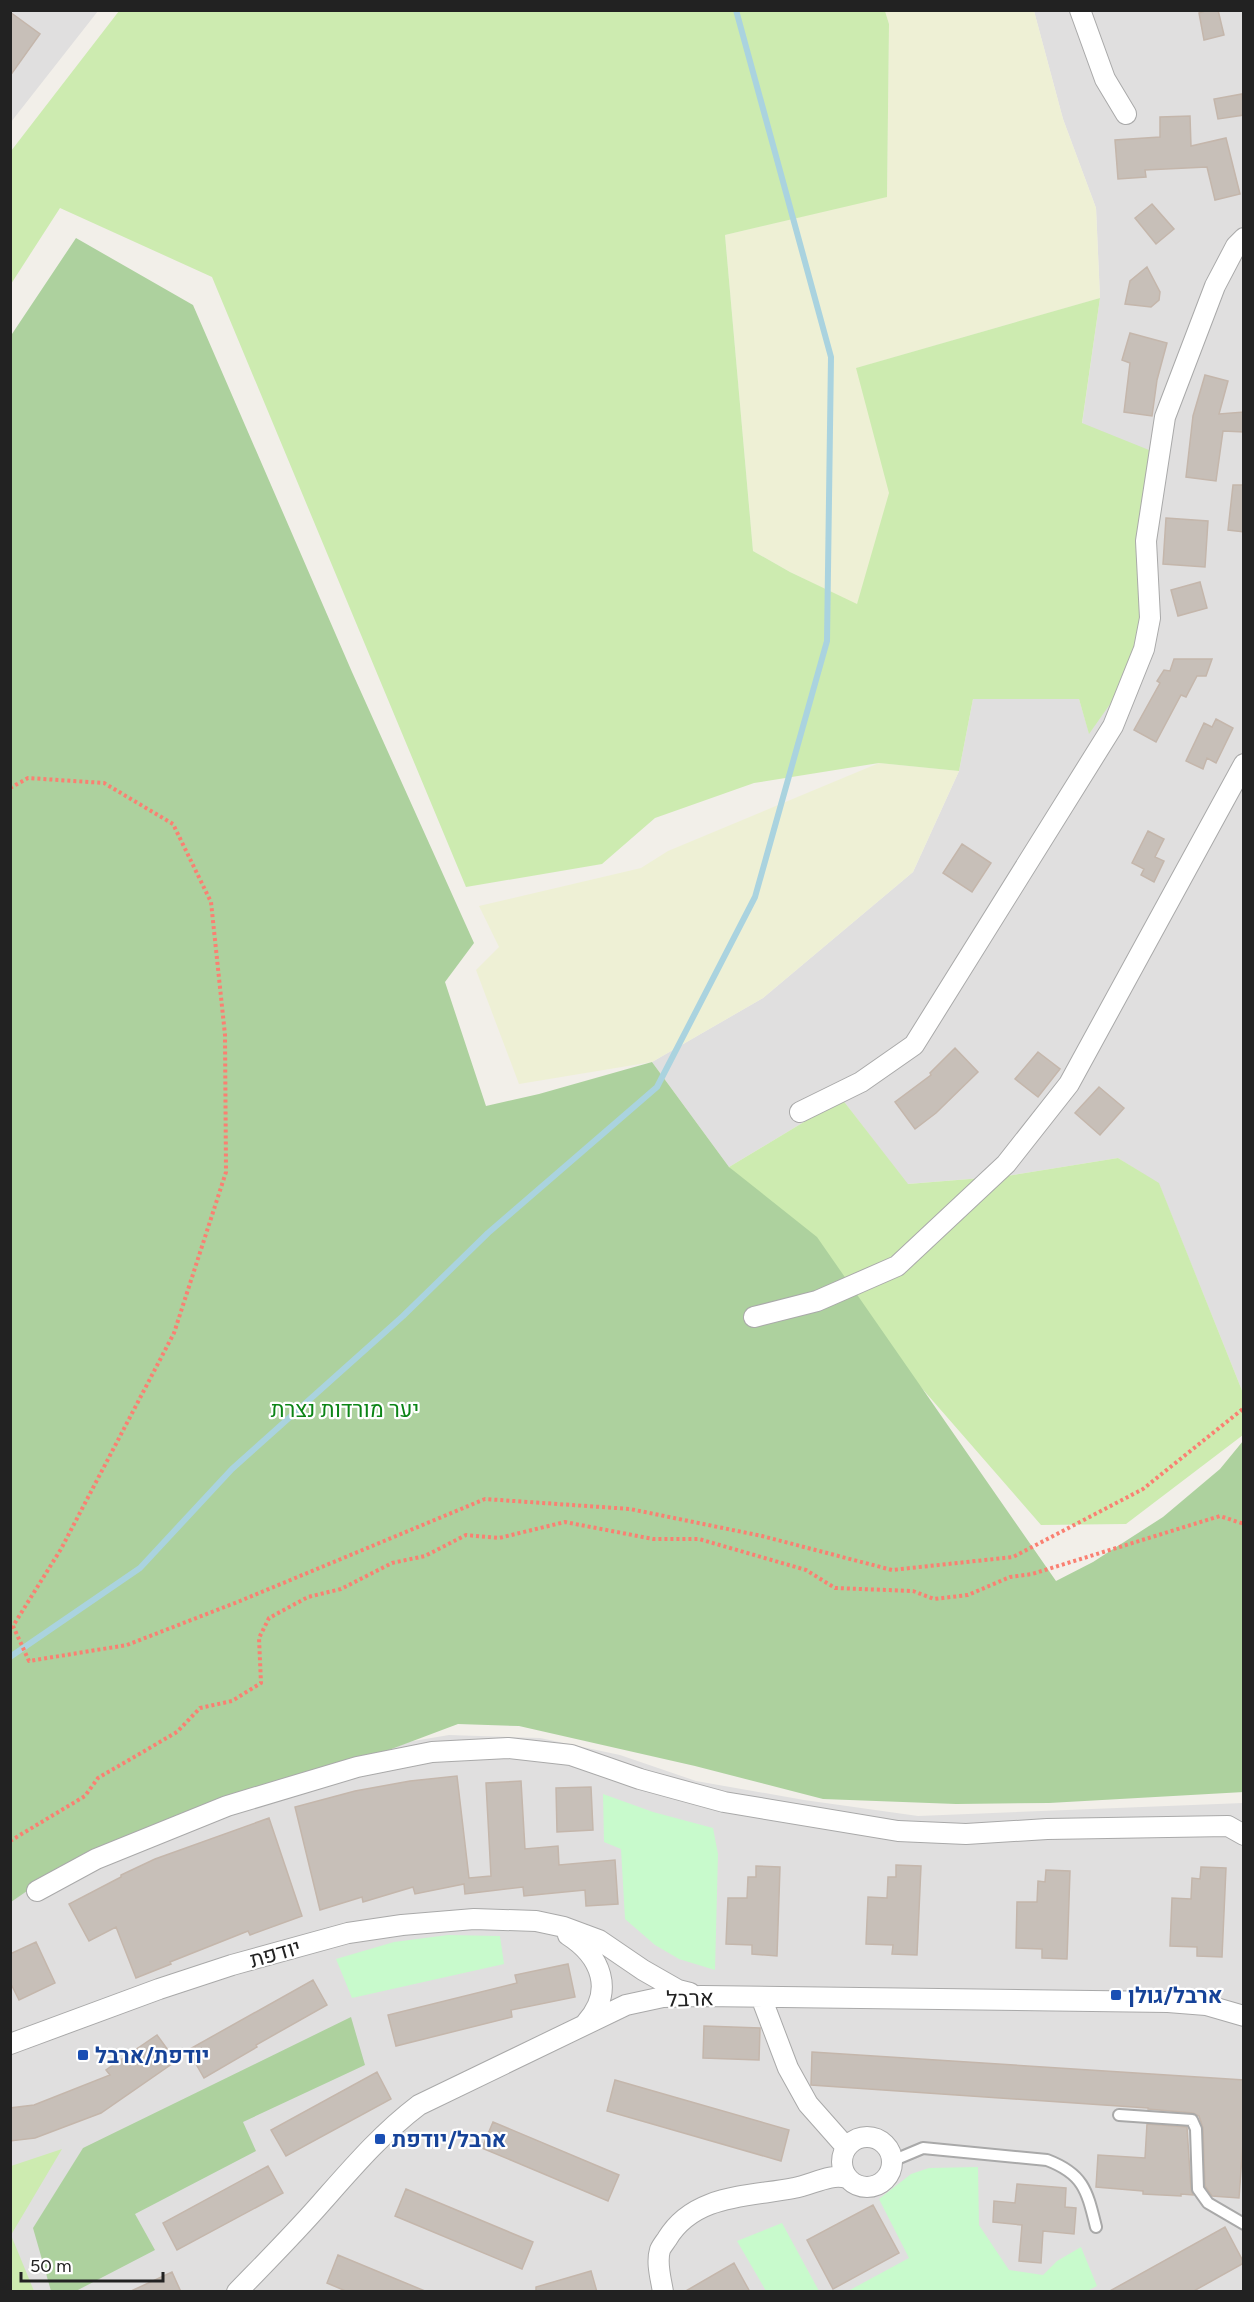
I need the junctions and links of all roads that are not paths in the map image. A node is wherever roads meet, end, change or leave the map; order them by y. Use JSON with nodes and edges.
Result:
{"nodes":[{"id":1,"x":1080,"y":10,"type":"edge"},
{"id":2,"x":1126,"y":114,"type":"dead end"},
{"id":3,"x":1244,"y":238,"type":"edge"},
{"id":4,"x":1244,"y":764,"type":"edge"},
{"id":5,"x":800,"y":1112,"type":"dead end"},
{"id":6,"x":754,"y":1317,"type":"dead end"},
{"id":7,"x":1244,"y":1835,"type":"edge"},
{"id":8,"x":37,"y":1892,"type":"dead end"},
{"id":9,"x":551,"y":1924,"type":"junction"},
{"id":10,"x":702,"y":1996,"type":"junction"},
{"id":11,"x":761,"y":1997,"type":"junction"},
{"id":12,"x":1244,"y":2016,"type":"edge"},
{"id":13,"x":585,"y":2024,"type":"junction"},
{"id":14,"x":10,"y":2044,"type":"edge"},
{"id":15,"x":1119,"y":2115,"type":"dead end"},
{"id":16,"x":846,"y":2147,"type":"junction"},
{"id":17,"x":892,"y":2161,"type":"junction"},
{"id":18,"x":847,"y":2178,"type":"junction"},
{"id":19,"x":1244,"y":2224,"type":"edge"},
{"id":20,"x":1096,"y":2227,"type":"dead end"},
{"id":21,"x":237,"y":2292,"type":"edge"},
{"id":22,"x":663,"y":2292,"type":"edge"}],
"edges":[{"from":1,"to":2,"type":"street"},
{"from":3,"to":5,"type":"street"},
{"from":4,"to":6,"type":"street"},
{"from":7,"to":8,"type":"street"},
{"from":9,"to":10,"type":"street","name":"יודפת"},
{"from":9,"to":13,"type":"street","name":"יודפת"},
{"from":9,"to":14,"type":"street","name":"יודפת"},
{"from":10,"to":11,"type":"street","name":"ארבל"},
{"from":10,"to":13,"type":"street","name":"ארבל"},
{"from":11,"to":12,"type":"street","name":"ארבל"},
{"from":11,"to":16,"type":"street"},
{"from":13,"to":21,"type":"street","name":"ארבל"},
{"from":15,"to":19,"type":"lane"},
{"from":16,"to":17,"type":"street"},
{"from":16,"to":18,"type":"street"},
{"from":17,"to":18,"type":"street"},
{"from":17,"to":20,"type":"lane"},
{"from":18,"to":22,"type":"street"}]}
